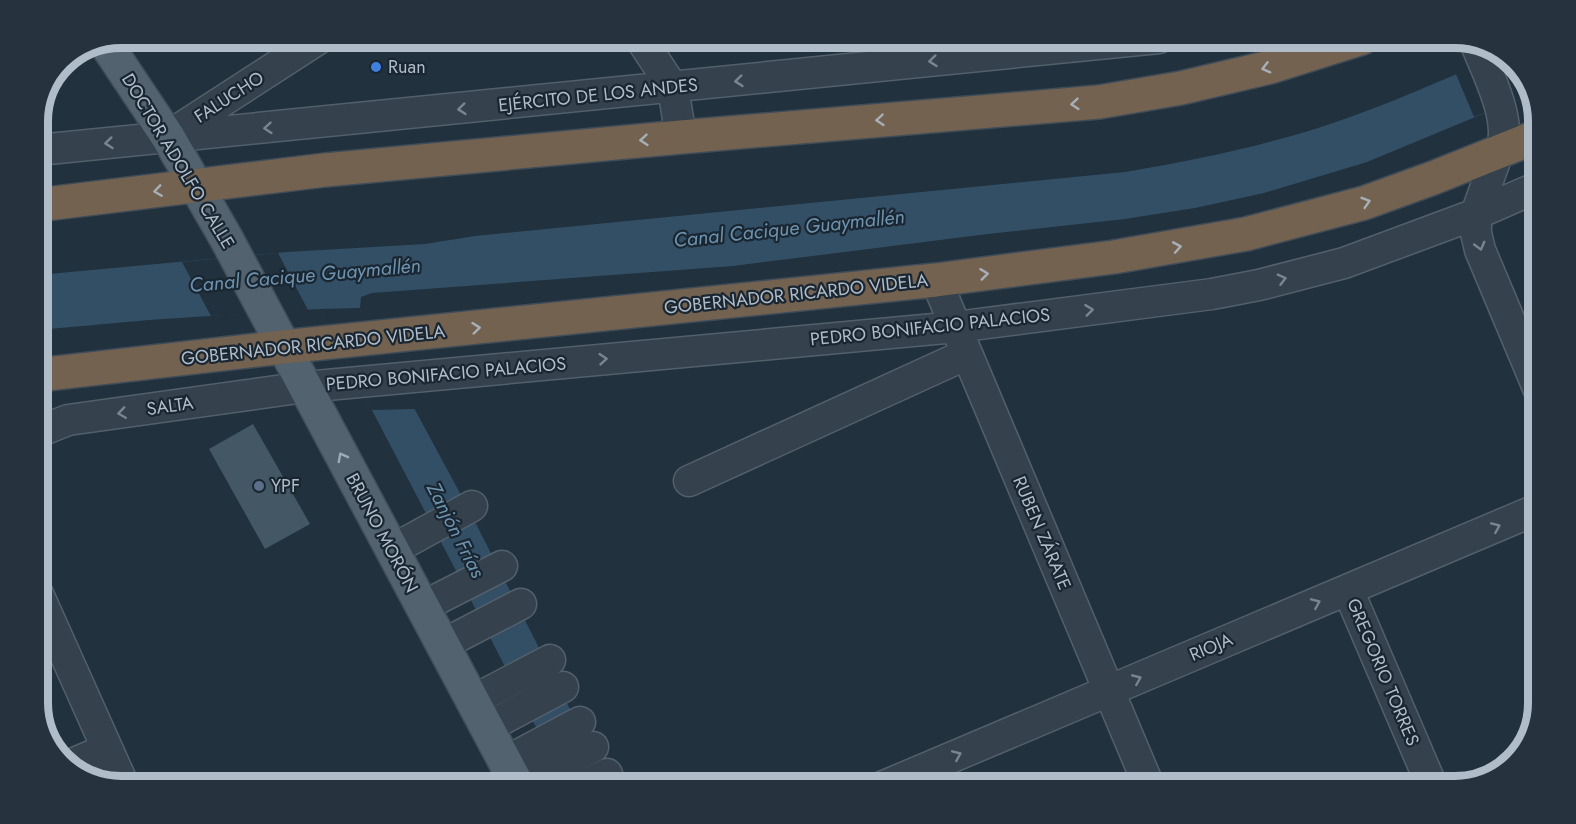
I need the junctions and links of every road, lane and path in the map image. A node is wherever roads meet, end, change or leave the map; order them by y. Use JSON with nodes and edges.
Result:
{"nodes":[{"id":1,"x":305,"y":48,"type":"edge"},
{"id":2,"x":647,"y":48,"type":"edge"},
{"id":3,"x":1062,"y":48,"type":"edge"},
{"id":4,"x":1330,"y":48,"type":"edge"},
{"id":5,"x":109,"y":49,"type":"edge"},
{"id":6,"x":1488,"y":74,"type":"edge"},
{"id":7,"x":673,"y":88,"type":"junction"},
{"id":8,"x":168,"y":137,"type":"junction"},
{"id":9,"x":681,"y":137,"type":"junction"},
{"id":10,"x":1528,"y":140,"type":"edge"},
{"id":11,"x":48,"y":149,"type":"edge"},
{"id":12,"x":1502,"y":151,"type":"junction"},
{"id":13,"x":198,"y":186,"type":"junction"},
{"id":14,"x":1528,"y":191,"type":"edge"},
{"id":15,"x":48,"y":204,"type":"edge"},
{"id":16,"x":1476,"y":214,"type":"junction"},
{"id":17,"x":242,"y":268,"type":"joint"},
{"id":18,"x":936,"y":280,"type":"junction"},
{"id":19,"x":961,"y":340,"type":"junction"},
{"id":20,"x":283,"y":347,"type":"junction"},
{"id":21,"x":1528,"y":364,"type":"edge"},
{"id":22,"x":48,"y":374,"type":"edge"},
{"id":23,"x":304,"y":387,"type":"junction"},
{"id":24,"x":48,"y":428,"type":"edge"},
{"id":25,"x":689,"y":481,"type":"dead end"},
{"id":26,"x":470,"y":507,"type":"dead end"},
{"id":27,"x":1528,"y":513,"type":"edge"},
{"id":28,"x":392,"y":550,"type":"junction"},
{"id":29,"x":500,"y":567,"type":"dead end"},
{"id":30,"x":1348,"y":590,"type":"junction"},
{"id":31,"x":519,"y":604,"type":"dead end"},
{"id":32,"x":422,"y":607,"type":"junction"},
{"id":33,"x":48,"y":616,"type":"edge"},
{"id":34,"x":442,"y":645,"type":"junction"},
{"id":35,"x":548,"y":661,"type":"dead end"},
{"id":36,"x":1109,"y":691,"type":"junction"},
{"id":37,"x":540,"y":735,"type":"junction"},
{"id":38,"x":495,"y":744,"type":"edge"},
{"id":39,"x":107,"y":749,"type":"junction"},
{"id":40,"x":77,"y":762,"type":"edge"},
{"id":41,"x":119,"y":776,"type":"edge"},
{"id":42,"x":908,"y":776,"type":"edge"},
{"id":43,"x":1145,"y":776,"type":"edge"},
{"id":44,"x":1428,"y":776,"type":"edge"}],
"edges":[{"from":1,"to":8,"type":"street","name":"FALUCHO"},
{"from":2,"to":7,"type":"street"},
{"from":3,"to":7,"type":"street","name":"EJÉRCITO DE LOS ANDES","one_way":true},
{"from":4,"to":9,"type":"highway","one_way":true},
{"from":5,"to":8,"type":"main road","name":"DOCTOR ADOLFO CALLE"},
{"from":6,"to":12,"type":"street"},
{"from":7,"to":8,"type":"street","name":"EJÉRCITO DE LOS ANDES","one_way":true},
{"from":7,"to":9,"type":"street"},
{"from":8,"to":11,"type":"street","name":"EJÉRCITO DE LOS ANDES","one_way":true},
{"from":8,"to":13,"type":"main road","name":"DOCTOR ADOLFO CALLE"},
{"from":9,"to":13,"type":"highway","one_way":true},
{"from":10,"to":12,"type":"highway","name":"GOBERNADOR RICARDO VIDELA"},
{"from":12,"to":16,"type":"street"},
{"from":18,"to":12,"type":"highway","name":"GOBERNADOR RICARDO VIDELA","one_way":true},
{"from":13,"to":15,"type":"highway","one_way":true},
{"from":13,"to":17,"type":"main road","name":"DOCTOR ADOLFO CALLE"},
{"from":14,"to":16,"type":"street","name":"PEDRO BONIFACIO PALACIOS"},
{"from":19,"to":16,"type":"street","name":"PEDRO BONIFACIO PALACIOS","one_way":true},
{"from":16,"to":21,"type":"street","one_way":true},
{"from":17,"to":20,"type":"main road","name":"BRUNO MORÓN"},
{"from":18,"to":19,"type":"street","name":"RUBEN ZÁRATE"},
{"from":20,"to":18,"type":"highway","name":"GOBERNADOR RICARDO VIDELA","one_way":true},
{"from":23,"to":19,"type":"street","name":"PEDRO BONIFACIO PALACIOS","one_way":true},
{"from":19,"to":25,"type":"street"},
{"from":19,"to":36,"type":"street","name":"RUBEN ZÁRATE"},
{"from":20,"to":22,"type":"highway","name":"GOBERNADOR RICARDO VIDELA"},
{"from":20,"to":23,"type":"main road","name":"BRUNO MORÓN"},
{"from":23,"to":24,"type":"street","name":"SALTA","one_way":true},
{"from":28,"to":23,"type":"main road","name":"BRUNO MORÓN","one_way":true},
{"from":26,"to":28,"type":"street"},
{"from":30,"to":27,"type":"street","name":"RIOJA","one_way":true},
{"from":28,"to":32,"type":"main road","name":"BRUNO MORÓN"},
{"from":29,"to":32,"type":"street"},
{"from":36,"to":30,"type":"street","name":"RIOJA","one_way":true},
{"from":30,"to":44,"type":"street","name":"GREGORIO TORRES"},
{"from":31,"to":34,"type":"street"},
{"from":32,"to":34,"type":"main road","name":"BRUNO MORÓN"},
{"from":33,"to":39,"type":"street"},
{"from":34,"to":38,"type":"main road","name":"BRUNO MORÓN"},
{"from":35,"to":38,"type":"street"},
{"from":42,"to":36,"type":"street","name":"RIOJA","one_way":true},
{"from":36,"to":43,"type":"street","name":"RUBEN ZÁRATE"},
{"from":37,"to":37,"type":"street"},
{"from":37,"to":38,"type":"street"},
{"from":37,"to":38,"type":"street"},
{"from":39,"to":40,"type":"street"},
{"from":39,"to":41,"type":"street"}]}
